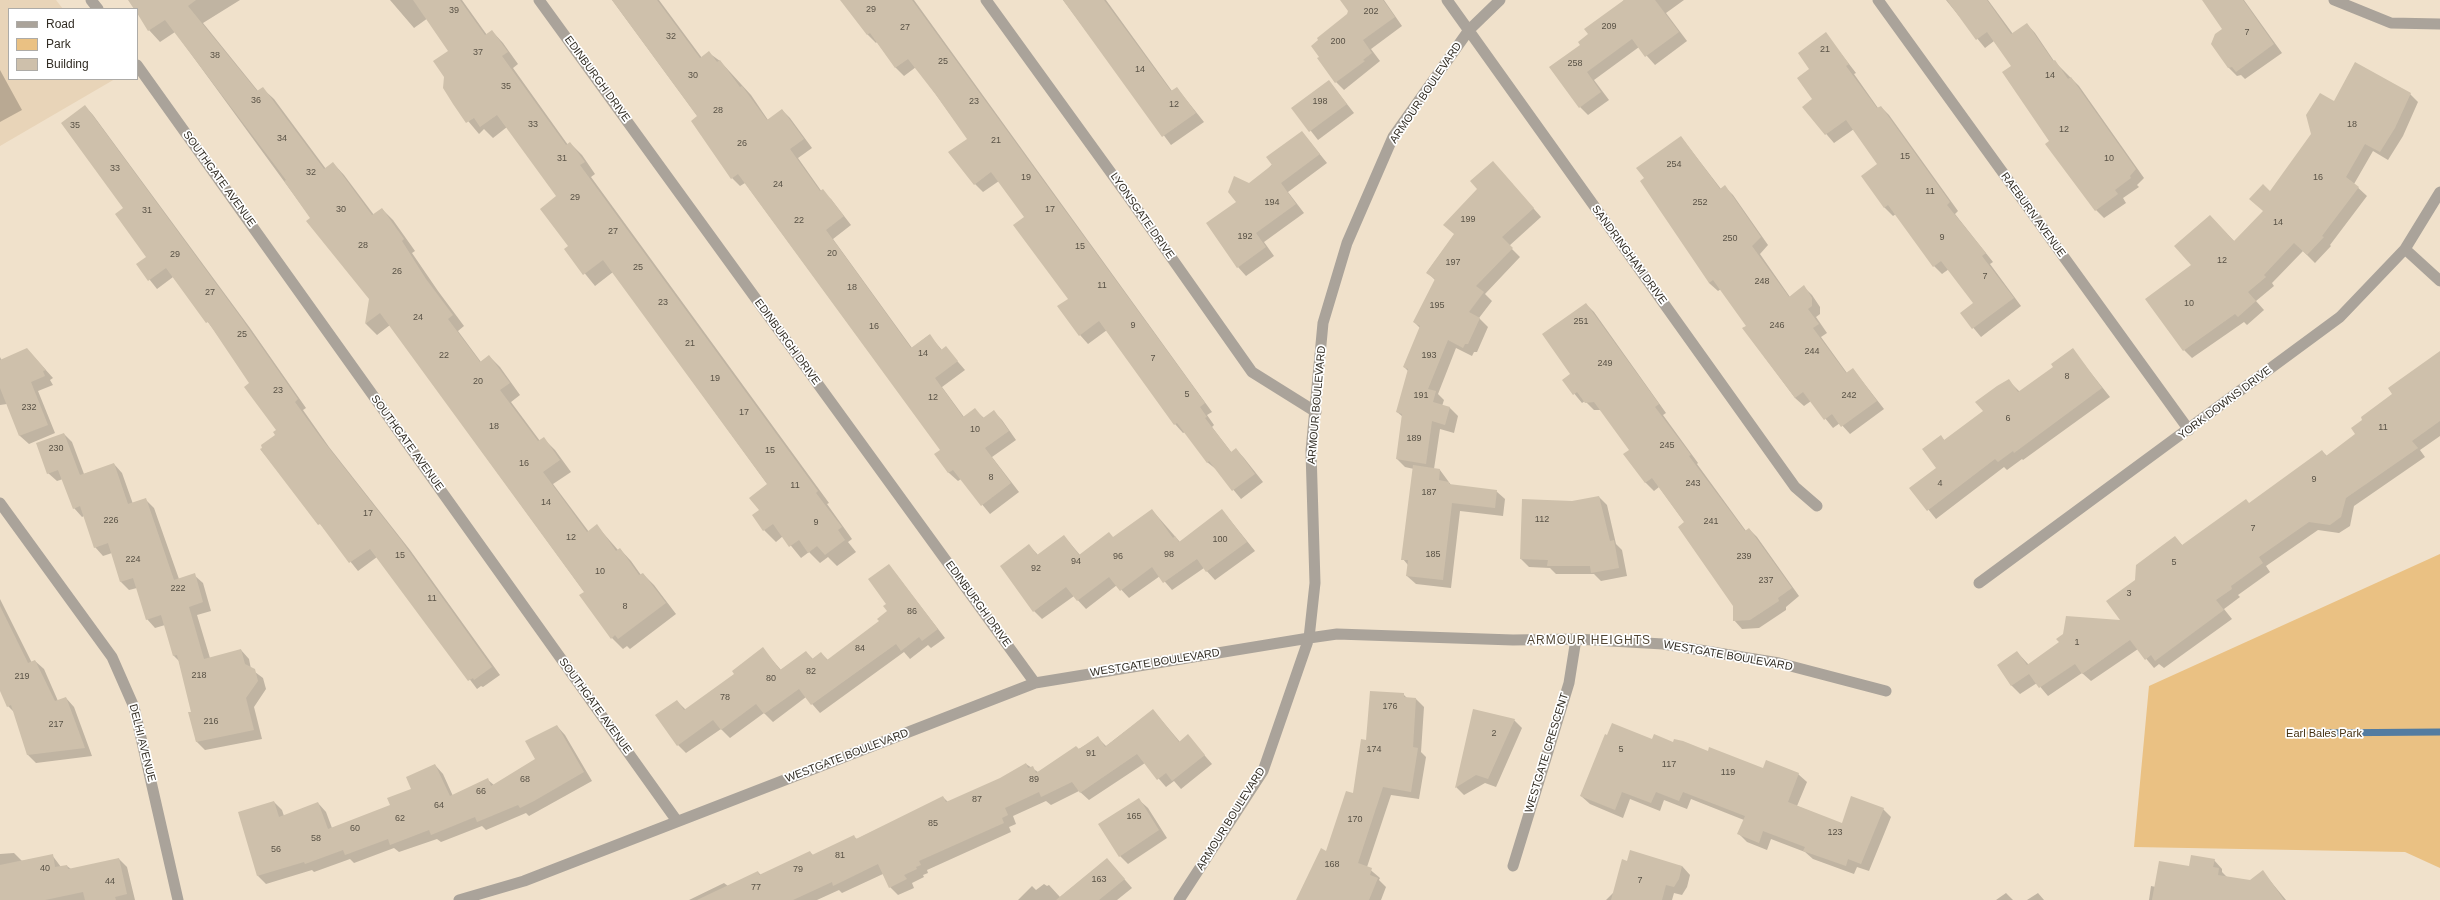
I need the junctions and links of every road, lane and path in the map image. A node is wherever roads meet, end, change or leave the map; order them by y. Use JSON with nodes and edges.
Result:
{"nodes":[{"id":1,"x":539,"y":0,"type":"edge"},
{"id":2,"x":986,"y":0,"type":"edge"},
{"id":3,"x":1447,"y":0,"type":"edge"},
{"id":4,"x":1500,"y":0,"type":"edge"},
{"id":5,"x":1878,"y":0,"type":"edge"},
{"id":6,"x":2334,"y":0,"type":"edge"},
{"id":7,"x":2440,"y":24,"type":"edge"},
{"id":8,"x":1469,"y":30,"type":"junction"},
{"id":9,"x":138,"y":66,"type":"edge"},
{"id":10,"x":2440,"y":192,"type":"edge"},
{"id":11,"x":2405,"y":249,"type":"junction"},
{"id":12,"x":2440,"y":281,"type":"edge"},
{"id":13,"x":1316,"y":412,"type":"junction"},
{"id":14,"x":2189,"y":430,"type":"junction"},
{"id":15,"x":0,"y":503,"type":"edge"},
{"id":16,"x":1817,"y":506,"type":"dead end"},
{"id":17,"x":1979,"y":583,"type":"dead end"},
{"id":18,"x":1309,"y":638,"type":"junction"},
{"id":19,"x":1576,"y":639,"type":"junction"},
{"id":20,"x":1035,"y":683,"type":"junction"},
{"id":21,"x":1886,"y":691,"type":"dead end"},
{"id":22,"x":677,"y":821,"type":"junction"},
{"id":23,"x":1513,"y":866,"type":"dead end"},
{"id":24,"x":178,"y":900,"type":"edge"},
{"id":25,"x":459,"y":900,"type":"edge"},
{"id":26,"x":1179,"y":900,"type":"edge"}],
"edges":[{"from":1,"to":20,"type":"street","name":"EDINBURGH DRIVE"},
{"from":2,"to":13,"type":"street","name":"LYONSGATE DRIVE"},
{"from":3,"to":8,"type":"street","name":"SANDRINGHAM DRIVE"},
{"from":4,"to":8,"type":"street","name":"ARMOUR BOULEVARD"},
{"from":5,"to":14,"type":"street","name":"RAEBURN AVENUE"},
{"from":6,"to":7,"type":"street"},
{"from":8,"to":13,"type":"street","name":"ARMOUR BOULEVARD"},
{"from":8,"to":16,"type":"street","name":"SANDRINGHAM DRIVE"},
{"from":9,"to":22,"type":"street","name":"SOUTHGATE AVENUE"},
{"from":10,"to":11,"type":"street","name":"YORK DOWNS DRIVE"},
{"from":11,"to":12,"type":"street"},
{"from":11,"to":14,"type":"street","name":"YORK DOWNS DRIVE"},
{"from":13,"to":18,"type":"street","name":"ARMOUR BOULEVARD"},
{"from":14,"to":17,"type":"street","name":"YORK DOWNS DRIVE"},
{"from":15,"to":24,"type":"street","name":"DELHI AVENUE"},
{"from":18,"to":19,"type":"street","name":"WESTGATE BOULEVARD"},
{"from":18,"to":20,"type":"street","name":"WESTGATE BOULEVARD"},
{"from":18,"to":26,"type":"street","name":"ARMOUR BOULEVARD"},
{"from":19,"to":21,"type":"street","name":"WESTGATE BOULEVARD"},
{"from":19,"to":23,"type":"street","name":"WESTGATE CRESCENT"},
{"from":20,"to":22,"type":"street","name":"WESTGATE BOULEVARD"},
{"from":22,"to":25,"type":"street","name":"WESTGATE BOULEVARD"}]}
